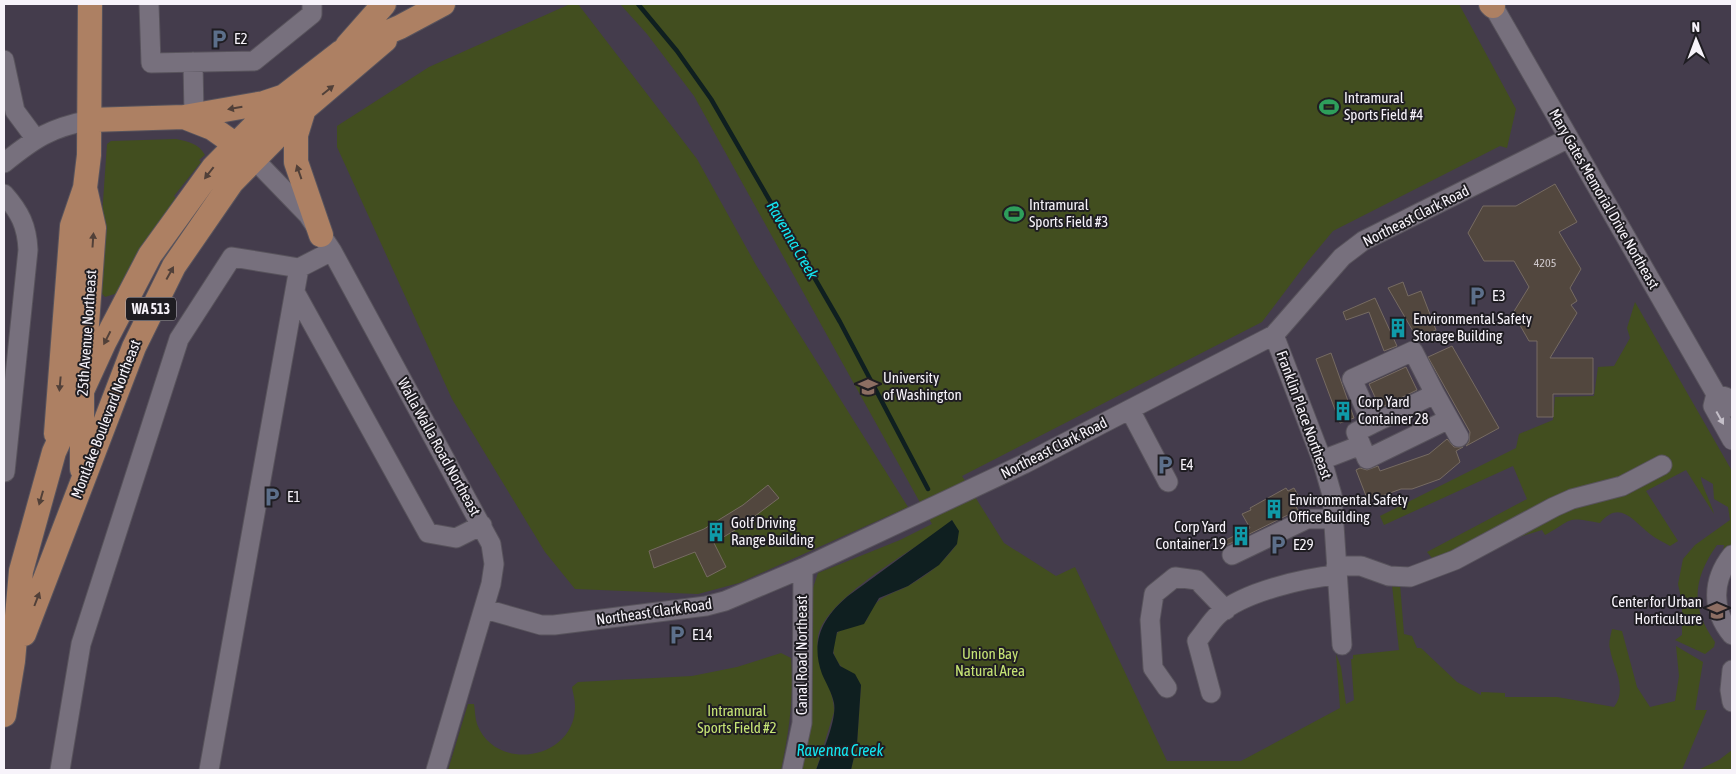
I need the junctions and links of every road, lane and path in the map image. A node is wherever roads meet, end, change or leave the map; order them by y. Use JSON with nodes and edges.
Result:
{"nodes":[{"id":1,"x":149,"y":4,"type":"edge"},
{"id":2,"x":312,"y":4,"type":"edge"},
{"id":3,"x":443,"y":4,"type":"edge"},
{"id":4,"x":1492,"y":4,"type":"edge"},
{"id":5,"x":91,"y":5,"type":"edge"},
{"id":6,"x":382,"y":6,"type":"edge"},
{"id":7,"x":400,"y":27,"type":"junction"},
{"id":8,"x":340,"y":52,"type":"junction"},
{"id":9,"x":4,"y":60,"type":"edge"},
{"id":10,"x":193,"y":62,"type":"junction"},
{"id":11,"x":283,"y":97,"type":"junction"},
{"id":12,"x":304,"y":110,"type":"junction"},
{"id":13,"x":189,"y":116,"type":"junction"},
{"id":14,"x":90,"y":120,"type":"junction"},
{"id":15,"x":35,"y":138,"type":"junction"},
{"id":16,"x":1569,"y":138,"type":"junction"},
{"id":17,"x":235,"y":143,"type":"junction"},
{"id":18,"x":254,"y":159,"type":"junction"},
{"id":19,"x":4,"y":163,"type":"edge"},
{"id":20,"x":85,"y":188,"type":"junction"},
{"id":21,"x":4,"y":194,"type":"edge"},
{"id":22,"x":326,"y":243,"type":"junction"},
{"id":23,"x":299,"y":268,"type":"junction"},
{"id":24,"x":90,"y":287,"type":"junction"},
{"id":25,"x":132,"y":290,"type":"junction"},
{"id":26,"x":295,"y":292,"type":"junction"},
{"id":27,"x":1274,"y":335,"type":"junction"},
{"id":28,"x":82,"y":393,"type":"junction"},
{"id":29,"x":1435,"y":394,"type":"junction"},
{"id":30,"x":1716,"y":394,"type":"junction"},
{"id":31,"x":1732,"y":407,"type":"edge"},
{"id":32,"x":1130,"y":410,"type":"junction"},
{"id":33,"x":1449,"y":419,"type":"junction"},
{"id":34,"x":1372,"y":424,"type":"junction"},
{"id":35,"x":1459,"y":437,"type":"dead end"},
{"id":36,"x":1732,"y":440,"type":"edge"},
{"id":37,"x":1361,"y":445,"type":"junction"},
{"id":38,"x":54,"y":452,"type":"junction"},
{"id":39,"x":1322,"y":460,"type":"junction"},
{"id":40,"x":1662,"y":465,"type":"dead end"},
{"id":41,"x":5,"y":472,"type":"dead end"},
{"id":42,"x":82,"y":478,"type":"junction"},
{"id":43,"x":1168,"y":482,"type":"dead end"},
{"id":44,"x":1334,"y":519,"type":"junction"},
{"id":45,"x":482,"y":525,"type":"junction"},
{"id":46,"x":1232,"y":555,"type":"dead end"},
{"id":47,"x":1732,"y":555,"type":"edge"},
{"id":48,"x":803,"y":568,"type":"junction"},
{"id":49,"x":1337,"y":571,"type":"junction"},
{"id":50,"x":485,"y":609,"type":"junction"},
{"id":51,"x":1226,"y":610,"type":"junction"},
{"id":52,"x":1732,"y":635,"type":"edge"},
{"id":53,"x":1342,"y":645,"type":"dead end"},
{"id":54,"x":14,"y":661,"type":"junction"},
{"id":55,"x":1732,"y":670,"type":"edge"},
{"id":56,"x":1167,"y":688,"type":"dead end"},
{"id":57,"x":1211,"y":693,"type":"dead end"},
{"id":58,"x":1732,"y":702,"type":"edge"},
{"id":59,"x":4,"y":715,"type":"edge"},
{"id":60,"x":60,"y":770,"type":"edge"},
{"id":61,"x":209,"y":770,"type":"edge"},
{"id":62,"x":436,"y":770,"type":"edge"},
{"id":63,"x":792,"y":770,"type":"edge"}],
"edges":[{"from":1,"to":10,"type":"street"},
{"from":2,"to":10,"type":"street"},
{"from":3,"to":7,"type":"main road","name":"Montlake Boulevard Northeast","number":"WA 513"},
{"from":4,"to":16,"type":"street","name":"Mary Gates Memorial Drive Northeast"},
{"from":5,"to":14,"type":"main road","name":"25th Avenue Northeast"},
{"from":6,"to":8,"type":"main road"},
{"from":7,"to":8,"type":"main road","name":"Montlake Boulevard Northeast","number":"WA 513"},
{"from":12,"to":7,"type":"main road","name":"Montlake Boulevard Northeast","number":"WA 513","one_way":true},
{"from":8,"to":11,"type":"main road","name":"Montlake Boulevard Northeast","number":"WA 513"},
{"from":9,"to":15,"type":"street"},
{"from":10,"to":13,"type":"street"},
{"from":11,"to":13,"type":"main road","one_way":true},
{"from":11,"to":17,"type":"main road","name":"Montlake Boulevard Northeast","number":"WA 513"},
{"from":12,"to":18,"type":"main road","name":"Montlake Boulevard Northeast","number":"WA 513"},
{"from":22,"to":12,"type":"main road","one_way":true},
{"from":13,"to":14,"type":"main road"},
{"from":13,"to":17,"type":"main road"},
{"from":14,"to":15,"type":"street"},
{"from":14,"to":20,"type":"main road","name":"25th Avenue Northeast"},
{"from":15,"to":19,"type":"street"},
{"from":16,"to":27,"type":"street","name":"Northeast Clark Road"},
{"from":16,"to":30,"type":"street","name":"Mary Gates Memorial Drive Northeast"},
{"from":17,"to":18,"type":"main road"},
{"from":17,"to":25,"type":"main road","name":"Montlake Boulevard Northeast","number":"WA 513","one_way":true},
{"from":18,"to":22,"type":"street","name":"Walla Walla Road Northeast"},
{"from":42,"to":18,"type":"main road","name":"Montlake Boulevard Northeast","number":"WA 513","one_way":true},
{"from":24,"to":20,"type":"main road","name":"25th Avenue Northeast","one_way":true},
{"from":20,"to":38,"type":"main road","name":"25th Avenue Northeast","one_way":true},
{"from":21,"to":41,"type":"street"},
{"from":22,"to":23,"type":"street"},
{"from":22,"to":45,"type":"street","name":"Walla Walla Road Northeast"},
{"from":23,"to":26,"type":"street"},
{"from":23,"to":60,"type":"street"},
{"from":24,"to":25,"type":"main road"},
{"from":24,"to":28,"type":"main road","name":"25th Avenue Northeast"},
{"from":25,"to":28,"type":"main road","name":"Montlake Boulevard Northeast","number":"WA 513","one_way":true},
{"from":26,"to":45,"type":"street"},
{"from":26,"to":61,"type":"street"},
{"from":27,"to":32,"type":"street","name":"Northeast Clark Road"},
{"from":27,"to":39,"type":"street","name":"Franklin Place Northeast"},
{"from":28,"to":38,"type":"main road","name":"Montlake Boulevard Northeast","number":"WA 513"},
{"from":28,"to":42,"type":"main road","name":"25th Avenue Northeast"},
{"from":29,"to":33,"type":"street"},
{"from":29,"to":34,"type":"street"},
{"from":29,"to":34,"type":"street"},
{"from":30,"to":31,"type":"street","name":"Mary Gates Memorial Drive Northeast"},
{"from":30,"to":36,"type":"street","name":"Mary Gates Memorial Drive Northeast","one_way":true},
{"from":32,"to":43,"type":"street"},
{"from":32,"to":48,"type":"street","name":"Northeast Clark Road"},
{"from":33,"to":35,"type":"street"},
{"from":33,"to":37,"type":"street"},
{"from":34,"to":37,"type":"street"},
{"from":37,"to":39,"type":"street"},
{"from":38,"to":54,"type":"main road","name":"Montlake Boulevard Northeast","number":"WA 513","one_way":true},
{"from":39,"to":44,"type":"street","name":"Franklin Place Northeast"},
{"from":40,"to":49,"type":"street"},
{"from":54,"to":42,"type":"main road","name":"Montlake Boulevard Northeast","number":"WA 513","one_way":true},
{"from":44,"to":46,"type":"street"},
{"from":44,"to":49,"type":"street","name":"Franklin Place Northeast"},
{"from":45,"to":50,"type":"street","name":"Walla Walla Road Northeast"},
{"from":47,"to":52,"type":"street"},
{"from":48,"to":50,"type":"street","name":"Northeast Clark Road"},
{"from":48,"to":63,"type":"street","name":"Canal Road Northeast"},
{"from":49,"to":51,"type":"street"},
{"from":49,"to":53,"type":"street","name":"Franklin Place Northeast"},
{"from":50,"to":62,"type":"street","name":"Walla Walla Road Northeast"},
{"from":51,"to":56,"type":"street"},
{"from":51,"to":57,"type":"street"},
{"from":54,"to":59,"type":"main road","name":"Montlake Boulevard Northeast","number":"WA 513"},
{"from":55,"to":58,"type":"street"}]}
